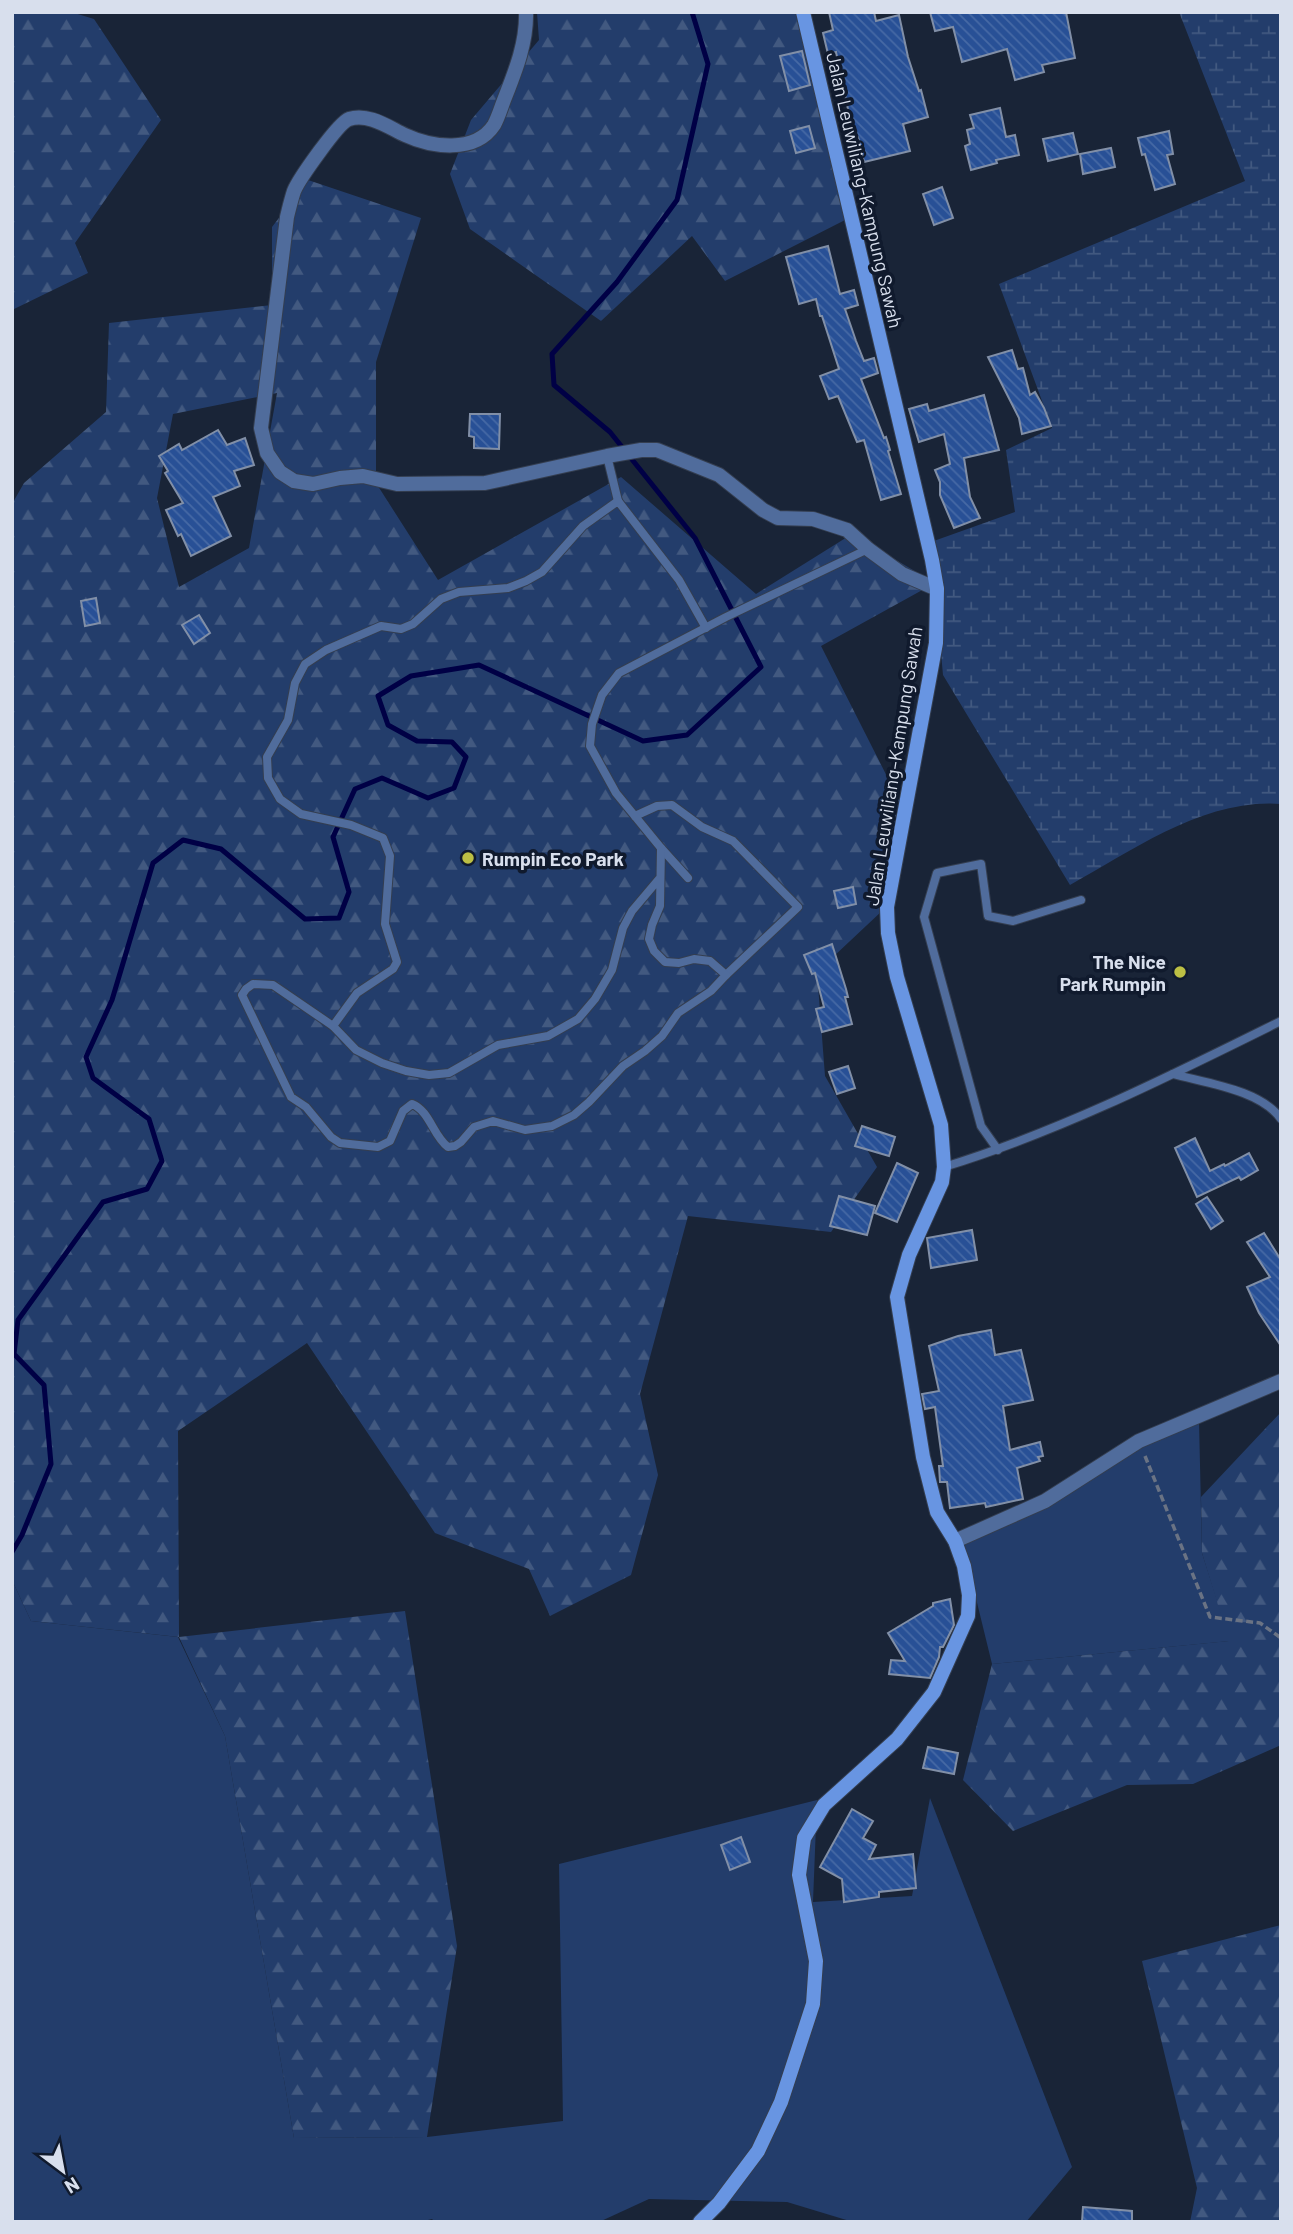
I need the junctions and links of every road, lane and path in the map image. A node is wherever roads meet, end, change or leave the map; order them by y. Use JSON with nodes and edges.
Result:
{"nodes":[{"id":1,"x":526,"y":12,"type":"edge"},
{"id":2,"x":803,"y":12,"type":"edge"},
{"id":3,"x":612,"y":455,"type":"junction"},
{"id":4,"x":618,"y":501,"type":"junction"},
{"id":5,"x":867,"y":549,"type":"junction"},
{"id":6,"x":937,"y":589,"type":"junction"},
{"id":7,"x":706,"y":628,"type":"junction"},
{"id":8,"x":635,"y":816,"type":"junction"},
{"id":9,"x":661,"y":848,"type":"junction"},
{"id":10,"x":688,"y":878,"type":"dead end"},
{"id":11,"x":659,"y":879,"type":"junction"},
{"id":12,"x":1081,"y":900,"type":"dead end"},
{"id":13,"x":726,"y":975,"type":"junction"},
{"id":14,"x":1281,"y":1021,"type":"edge"},
{"id":15,"x":333,"y":1026,"type":"junction"},
{"id":16,"x":1173,"y":1074,"type":"junction"},
{"id":17,"x":1281,"y":1119,"type":"edge"},
{"id":18,"x":998,"y":1150,"type":"junction"},
{"id":19,"x":944,"y":1167,"type":"junction"},
{"id":20,"x":1281,"y":1381,"type":"edge"},
{"id":21,"x":1139,"y":1441,"type":"junction"},
{"id":22,"x":955,"y":1541,"type":"junction"},
{"id":23,"x":1281,"y":1638,"type":"edge"},
{"id":24,"x":700,"y":2222,"type":"edge"}],
"edges":[{"from":1,"to":3,"type":"street"},
{"from":2,"to":6,"type":"main road","name":"Jalan Leuwiliang–Kampung Sawah"},
{"from":3,"to":4,"type":"lane"},
{"from":3,"to":5,"type":"street"},
{"from":4,"to":7,"type":"lane"},
{"from":4,"to":15,"type":"lane"},
{"from":5,"to":6,"type":"street"},
{"from":5,"to":7,"type":"lane"},
{"from":6,"to":19,"type":"main road","name":"Jalan Leuwiliang–Kampung Sawah"},
{"from":7,"to":8,"type":"lane"},
{"from":8,"to":9,"type":"lane"},
{"from":8,"to":13,"type":"lane"},
{"from":9,"to":10,"type":"lane"},
{"from":9,"to":11,"type":"lane"},
{"from":11,"to":13,"type":"lane"},
{"from":11,"to":15,"type":"lane"},
{"from":12,"to":18,"type":"lane"},
{"from":13,"to":15,"type":"lane"},
{"from":14,"to":16,"type":"lane"},
{"from":16,"to":17,"type":"lane"},
{"from":16,"to":18,"type":"lane"},
{"from":18,"to":19,"type":"lane"},
{"from":19,"to":22,"type":"main road","name":"Jalan Leuwiliang–Kampung Sawah"},
{"from":20,"to":21,"type":"street"},
{"from":21,"to":22,"type":"street"},
{"from":21,"to":23,"type":"path"},
{"from":22,"to":24,"type":"main road","name":"Jalan Leuwiliang–Kampung Sawah"}]}
